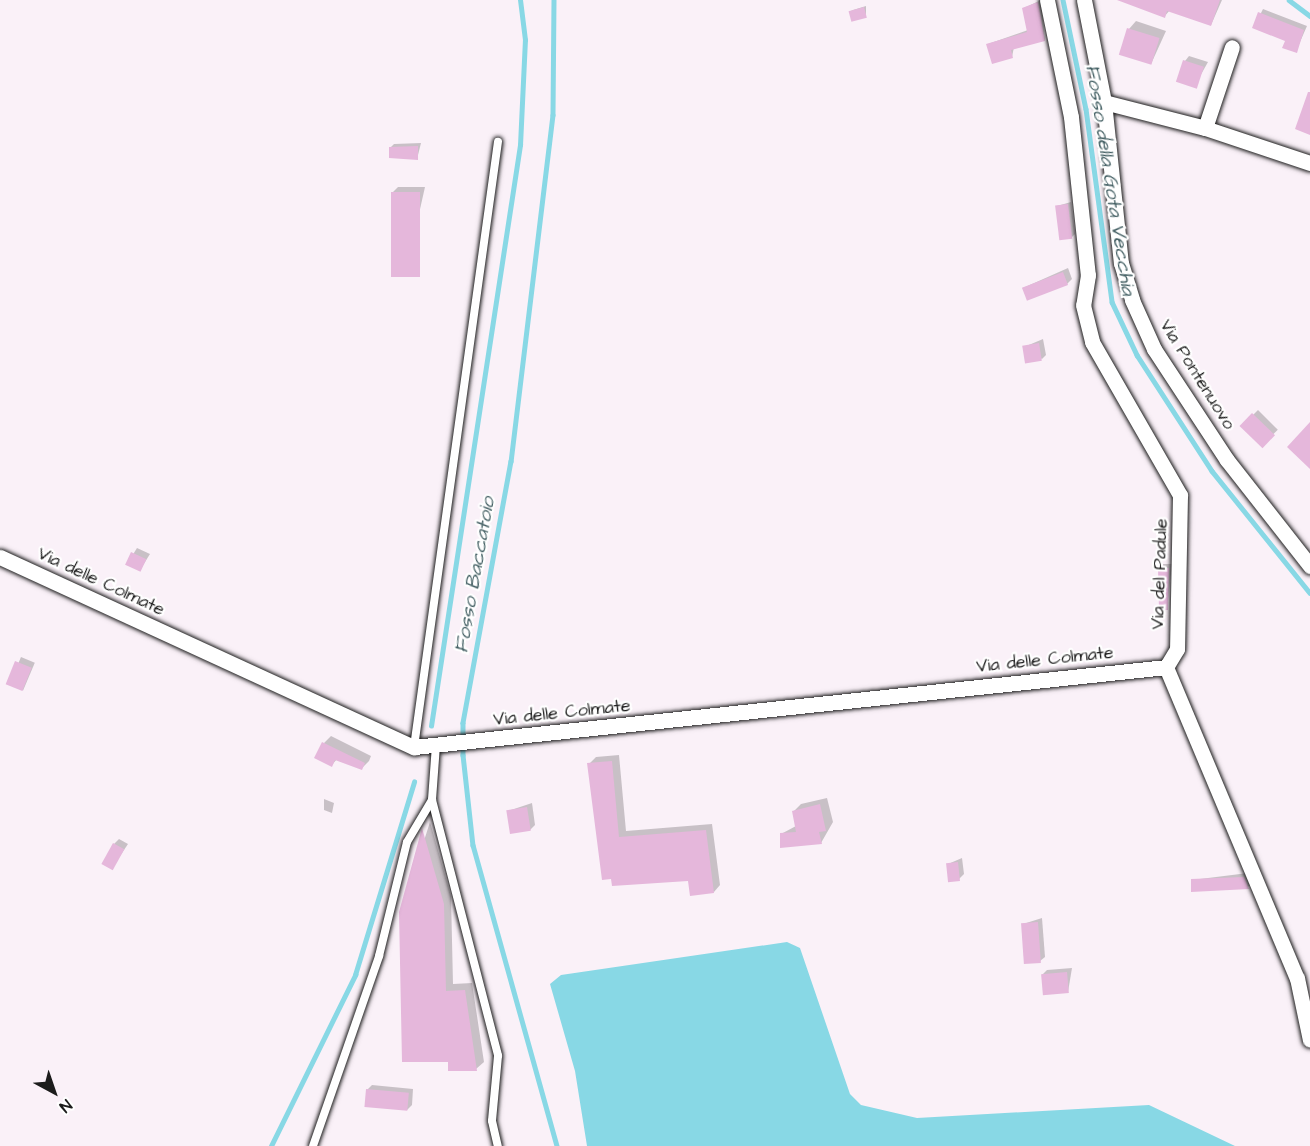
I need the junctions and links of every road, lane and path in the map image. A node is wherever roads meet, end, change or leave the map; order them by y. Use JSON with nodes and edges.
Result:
{"nodes":[{"id":1,"x":1047,"y":0,"type":"edge"},
{"id":2,"x":1084,"y":0,"type":"edge"},
{"id":3,"x":1232,"y":47,"type":"dead end"},
{"id":4,"x":1104,"y":102,"type":"junction"},
{"id":5,"x":1205,"y":128,"type":"junction"},
{"id":6,"x":498,"y":142,"type":"dead end"},
{"id":7,"x":1310,"y":163,"type":"edge"},
{"id":8,"x":0,"y":557,"type":"edge"},
{"id":9,"x":1310,"y":566,"type":"edge"},
{"id":10,"x":1166,"y":667,"type":"junction"},
{"id":11,"x":444,"y":744,"type":"junction"},
{"id":12,"x":414,"y":747,"type":"junction"},
{"id":13,"x":432,"y":800,"type":"junction"},
{"id":14,"x":1310,"y":1040,"type":"edge"},
{"id":15,"x":313,"y":1146,"type":"edge"},
{"id":16,"x":498,"y":1146,"type":"edge"}],
"edges":[{"from":1,"to":10,"type":"street","name":"Via del Padule"},
{"from":2,"to":4,"type":"street","name":"Via Pontenuovo"},
{"from":3,"to":5,"type":"street"},
{"from":4,"to":5,"type":"street"},
{"from":4,"to":9,"type":"street","name":"Via Pontenuovo"},
{"from":5,"to":7,"type":"street"},
{"from":6,"to":12,"type":"lane"},
{"from":8,"to":12,"type":"street","name":"Via delle Colmate"},
{"from":10,"to":11,"type":"street","name":"Via delle Colmate"},
{"from":10,"to":14,"type":"street"},
{"from":11,"to":12,"type":"street","name":"Via delle Colmate"},
{"from":11,"to":13,"type":"lane"},
{"from":13,"to":15,"type":"lane"},
{"from":13,"to":16,"type":"lane"}]}
